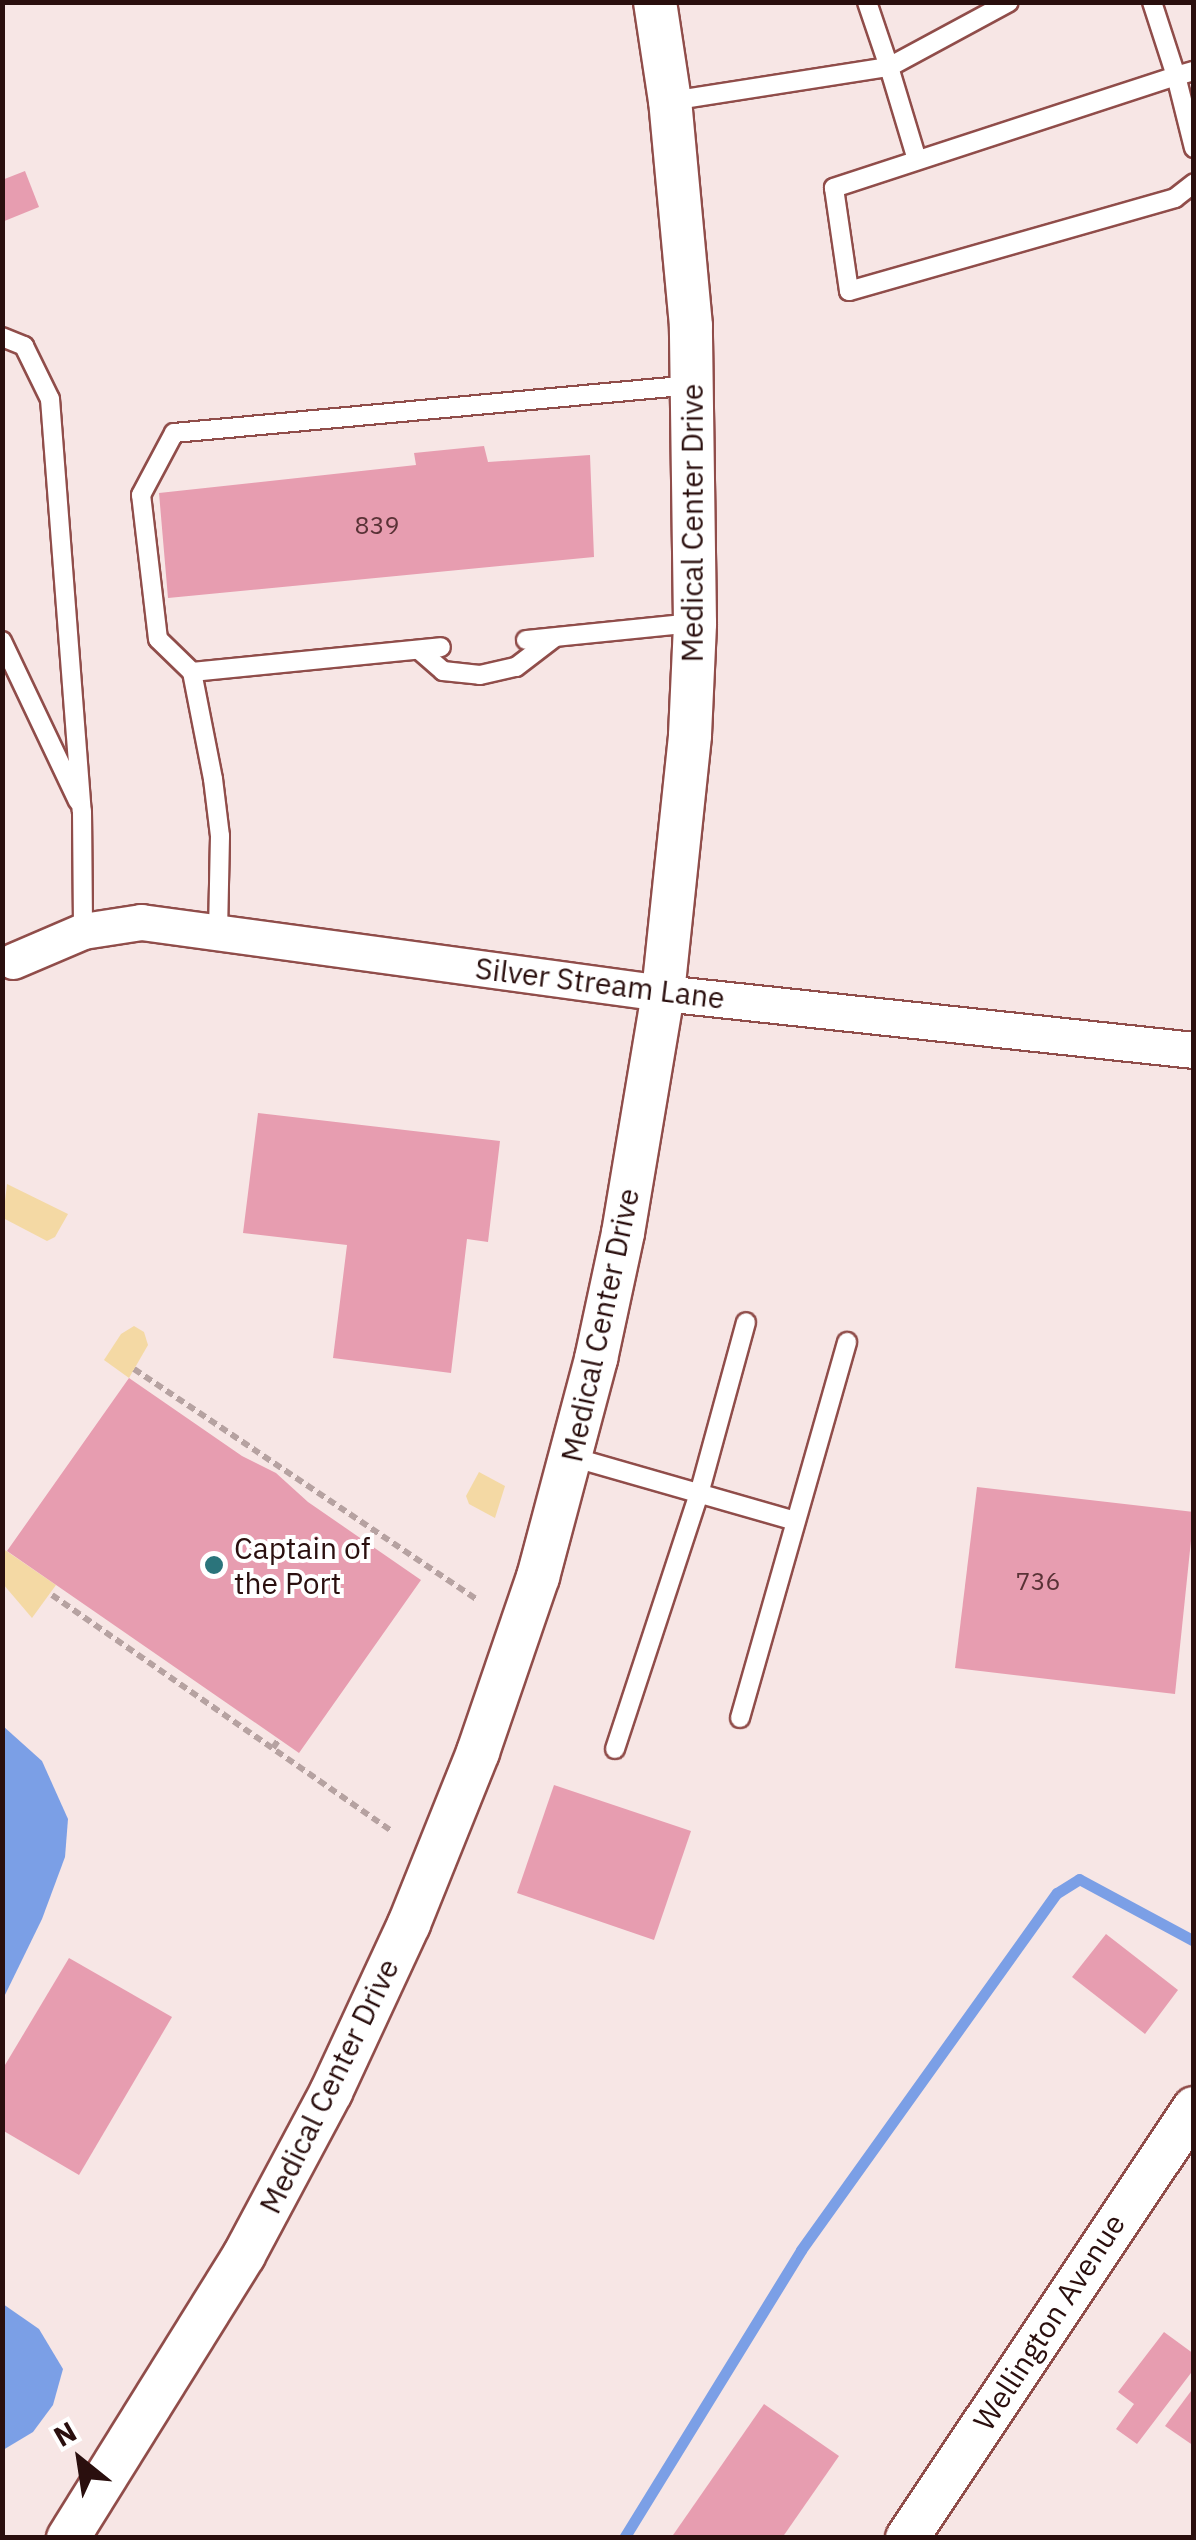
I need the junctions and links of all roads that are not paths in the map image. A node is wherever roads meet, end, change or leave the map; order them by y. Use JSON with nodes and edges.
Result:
{"nodes":[{"id":1,"x":655,"y":2,"type":"edge"},
{"id":2,"x":866,"y":2,"type":"edge"},
{"id":3,"x":1010,"y":2,"type":"edge"},
{"id":4,"x":1152,"y":2,"type":"edge"},
{"id":5,"x":890,"y":67,"type":"junction"},
{"id":6,"x":1184,"y":74,"type":"edge"},
{"id":7,"x":670,"y":101,"type":"junction"},
{"id":8,"x":1194,"y":148,"type":"edge"},
{"id":9,"x":917,"y":160,"type":"junction"},
{"id":10,"x":1194,"y":183,"type":"edge"},
{"id":11,"x":2,"y":337,"type":"edge"},
{"id":12,"x":693,"y":385,"type":"junction"},
{"id":13,"x":695,"y":623,"type":"junction"},
{"id":14,"x":556,"y":637,"type":"junction"},
{"id":15,"x":526,"y":640,"type":"dead end"},
{"id":16,"x":2,"y":641,"type":"edge"},
{"id":17,"x":440,"y":647,"type":"dead end"},
{"id":18,"x":419,"y":650,"type":"junction"},
{"id":19,"x":192,"y":672,"type":"junction"},
{"id":20,"x":82,"y":811,"type":"junction"},
{"id":21,"x":83,"y":931,"type":"junction"},
{"id":22,"x":218,"y":932,"type":"junction"},
{"id":23,"x":13,"y":961,"type":"dead end"},
{"id":24,"x":663,"y":993,"type":"junction"},
{"id":25,"x":1194,"y":1050,"type":"edge"},
{"id":26,"x":746,"y":1322,"type":"dead end"},
{"id":27,"x":846,"y":1342,"type":"dead end"},
{"id":28,"x":572,"y":1457,"type":"junction"},
{"id":29,"x":699,"y":1494,"type":"junction"},
{"id":30,"x":795,"y":1521,"type":"junction"},
{"id":31,"x":740,"y":1718,"type":"dead end"},
{"id":32,"x":614,"y":1749,"type":"dead end"},
{"id":33,"x":1194,"y":2108,"type":"edge"},
{"id":34,"x":68,"y":2538,"type":"edge"},
{"id":35,"x":907,"y":2538,"type":"edge"}],
"edges":[{"from":1,"to":7,"type":"street","name":"Medical Center Drive"},
{"from":2,"to":5,"type":"lane"},
{"from":3,"to":5,"type":"lane"},
{"from":4,"to":6,"type":"lane"},
{"from":5,"to":7,"type":"lane"},
{"from":5,"to":9,"type":"lane"},
{"from":6,"to":8,"type":"lane"},
{"from":6,"to":9,"type":"lane"},
{"from":7,"to":12,"type":"street","name":"Medical Center Drive"},
{"from":9,"to":10,"type":"lane"},
{"from":11,"to":20,"type":"lane"},
{"from":12,"to":13,"type":"street","name":"Medical Center Drive"},
{"from":12,"to":19,"type":"lane"},
{"from":13,"to":14,"type":"lane"},
{"from":13,"to":24,"type":"street","name":"Medical Center Drive"},
{"from":14,"to":15,"type":"lane"},
{"from":14,"to":18,"type":"lane"},
{"from":16,"to":20,"type":"lane"},
{"from":17,"to":18,"type":"lane"},
{"from":18,"to":19,"type":"lane"},
{"from":19,"to":22,"type":"lane"},
{"from":20,"to":21,"type":"lane"},
{"from":21,"to":22,"type":"street","name":"Silver Stream Lane"},
{"from":21,"to":23,"type":"street","name":"Silver Stream Lane"},
{"from":22,"to":24,"type":"street","name":"Silver Stream Lane"},
{"from":24,"to":25,"type":"street","name":"Silver Stream Lane"},
{"from":24,"to":28,"type":"street","name":"Medical Center Drive"},
{"from":26,"to":29,"type":"lane"},
{"from":27,"to":30,"type":"lane"},
{"from":28,"to":29,"type":"lane"},
{"from":28,"to":34,"type":"street","name":"Medical Center Drive"},
{"from":29,"to":30,"type":"lane"},
{"from":29,"to":32,"type":"lane"},
{"from":30,"to":31,"type":"lane"},
{"from":33,"to":35,"type":"street","name":"Wellington Avenue"}]}
